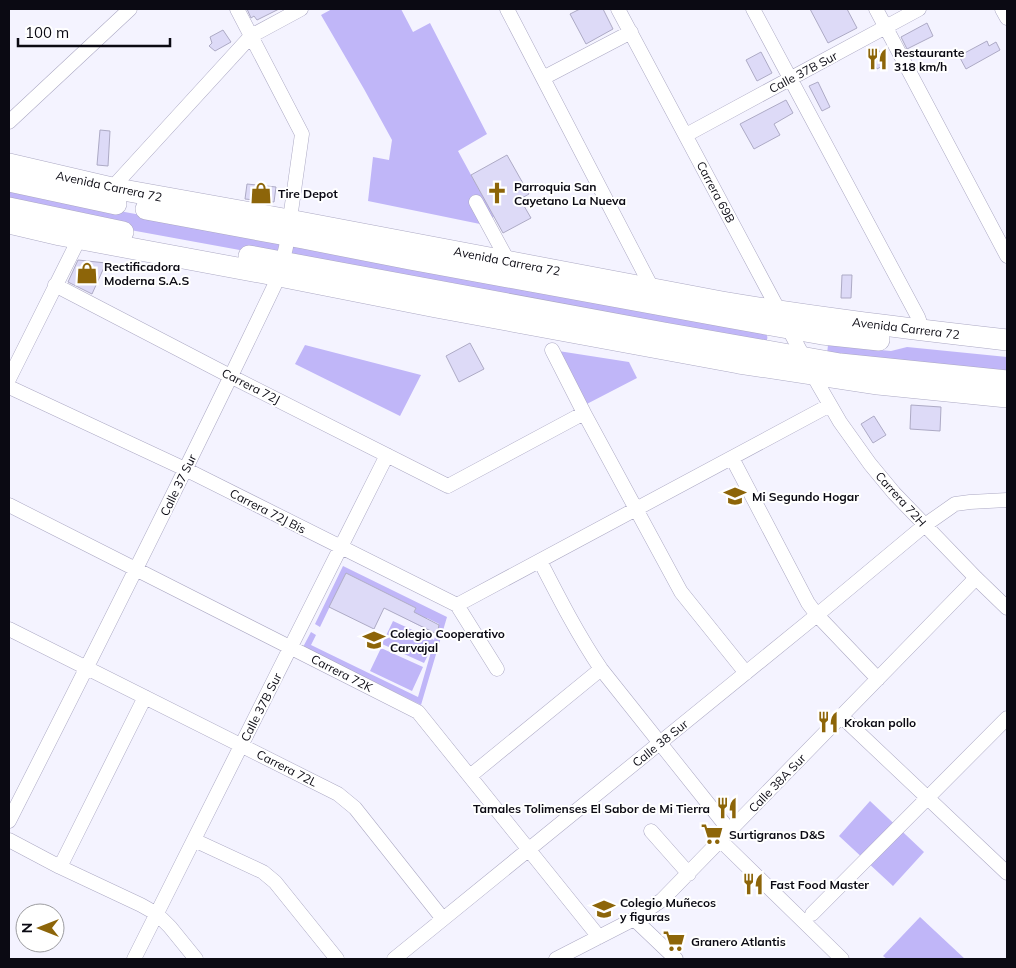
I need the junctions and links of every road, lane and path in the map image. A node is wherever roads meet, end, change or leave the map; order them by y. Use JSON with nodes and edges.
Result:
{"nodes":[{"id":1,"x":130,"y":9,"type":"edge"},
{"id":2,"x":237,"y":9,"type":"edge"},
{"id":3,"x":302,"y":9,"type":"edge"},
{"id":4,"x":506,"y":9,"type":"edge"},
{"id":5,"x":618,"y":9,"type":"edge"},
{"id":6,"x":753,"y":9,"type":"edge"},
{"id":7,"x":876,"y":9,"type":"edge"},
{"id":8,"x":919,"y":9,"type":"edge"},
{"id":9,"x":1002,"y":9,"type":"edge"},
{"id":10,"x":1007,"y":18,"type":"edge"},
{"id":11,"x":886,"y":27,"type":"junction"},
{"id":12,"x":631,"y":32,"type":"junction"},
{"id":13,"x":251,"y":36,"type":"junction"},
{"id":14,"x":543,"y":78,"type":"junction"},
{"id":15,"x":790,"y":79,"type":"junction"},
{"id":16,"x":9,"y":122,"type":"edge"},
{"id":17,"x":686,"y":135,"type":"junction"},
{"id":18,"x":9,"y":164,"type":"edge"},
{"id":19,"x":70,"y":179,"type":"junction"},
{"id":20,"x":9,"y":181,"type":"edge"},
{"id":21,"x":112,"y":188,"type":"junction"},
{"id":22,"x":476,"y":202,"type":"dead end"},
{"id":23,"x":9,"y":208,"type":"edge"},
{"id":24,"x":9,"y":223,"type":"edge"},
{"id":25,"x":289,"y":228,"type":"junction"},
{"id":26,"x":379,"y":237,"type":"junction"},
{"id":27,"x":79,"y":239,"type":"junction"},
{"id":28,"x":1007,"y":256,"type":"edge"},
{"id":29,"x":410,"y":259,"type":"junction"},
{"id":30,"x":508,"y":261,"type":"junction"},
{"id":31,"x":281,"y":269,"type":"junction"},
{"id":32,"x":55,"y":285,"type":"junction"},
{"id":33,"x":652,"y":288,"type":"junction"},
{"id":34,"x":432,"y":290,"type":"junction"},
{"id":35,"x":470,"y":314,"type":"junction"},
{"id":36,"x":784,"y":320,"type":"junction"},
{"id":37,"x":923,"y":331,"type":"junction"},
{"id":38,"x":998,"y":339,"type":"edge"},
{"id":39,"x":552,"y":350,"type":"dead end"},
{"id":40,"x":1007,"y":353,"type":"edge"},
{"id":41,"x":809,"y":366,"type":"junction"},
{"id":42,"x":230,"y":376,"type":"junction"},
{"id":43,"x":9,"y":379,"type":"edge"},
{"id":44,"x":1007,"y":381,"type":"edge"},
{"id":45,"x":9,"y":387,"type":"edge"},
{"id":46,"x":1007,"y":397,"type":"edge"},
{"id":47,"x":830,"y":406,"type":"junction"},
{"id":48,"x":584,"y":413,"type":"junction"},
{"id":49,"x":387,"y":455,"type":"junction"},
{"id":50,"x":732,"y":458,"type":"junction"},
{"id":51,"x":185,"y":469,"type":"junction"},
{"id":52,"x":1007,"y":500,"type":"edge"},
{"id":53,"x":9,"y":505,"type":"edge"},
{"id":54,"x":636,"y":510,"type":"junction"},
{"id":55,"x":925,"y":525,"type":"junction"},
{"id":56,"x":341,"y":547,"type":"junction"},
{"id":57,"x":540,"y":561,"type":"junction"},
{"id":58,"x":136,"y":569,"type":"junction"},
{"id":59,"x":976,"y":578,"type":"junction"},
{"id":60,"x":457,"y":606,"type":"junction"},
{"id":61,"x":1007,"y":608,"type":"edge"},
{"id":62,"x":817,"y":615,"type":"junction"},
{"id":63,"x":9,"y":629,"type":"edge"},
{"id":64,"x":291,"y":647,"type":"junction"},
{"id":65,"x":87,"y":668,"type":"junction"},
{"id":66,"x":497,"y":670,"type":"dead end"},
{"id":67,"x":601,"y":670,"type":"junction"},
{"id":68,"x":746,"y":673,"type":"junction"},
{"id":69,"x":878,"y":679,"type":"junction"},
{"id":70,"x":145,"y":697,"type":"junction"},
{"id":71,"x":841,"y":716,"type":"junction"},
{"id":72,"x":1007,"y":718,"type":"edge"},
{"id":73,"x":659,"y":743,"type":"junction"},
{"id":74,"x":242,"y":745,"type":"junction"},
{"id":75,"x":470,"y":776,"type":"junction"},
{"id":76,"x":928,"y":798,"type":"junction"},
{"id":77,"x":9,"y":821,"type":"edge"},
{"id":78,"x":651,"y":831,"type":"dead end"},
{"id":79,"x":725,"y":836,"type":"junction"},
{"id":80,"x":9,"y":840,"type":"edge"},
{"id":81,"x":194,"y":840,"type":"junction"},
{"id":82,"x":529,"y":850,"type":"junction"},
{"id":83,"x":60,"y":867,"type":"junction"},
{"id":84,"x":689,"y":874,"type":"junction"},
{"id":85,"x":1007,"y":874,"type":"edge"},
{"id":86,"x":157,"y":914,"type":"junction"},
{"id":87,"x":812,"y":914,"type":"dead end"},
{"id":88,"x":634,"y":919,"type":"junction"},
{"id":89,"x":443,"y":920,"type":"junction"},
{"id":90,"x":599,"y":936,"type":"junction"},
{"id":91,"x":134,"y":959,"type":"edge"},
{"id":92,"x":196,"y":959,"type":"edge"},
{"id":93,"x":336,"y":959,"type":"edge"},
{"id":94,"x":394,"y":959,"type":"edge"},
{"id":95,"x":556,"y":959,"type":"edge"},
{"id":96,"x":676,"y":959,"type":"edge"},
{"id":97,"x":842,"y":959,"type":"edge"}],
"edges":[{"from":1,"to":16,"type":"street"},
{"from":2,"to":13,"type":"street"},
{"from":3,"to":13,"type":"street"},
{"from":4,"to":14,"type":"street"},
{"from":5,"to":12,"type":"street","name":"Carrera 69B"},
{"from":6,"to":15,"type":"street"},
{"from":7,"to":11,"type":"street"},
{"from":8,"to":11,"type":"street","name":"Calle 37B Sur"},
{"from":9,"to":10,"type":"street"},
{"from":11,"to":15,"type":"street","name":"Calle 37B Sur"},
{"from":11,"to":28,"type":"street"},
{"from":12,"to":14,"type":"street"},
{"from":12,"to":17,"type":"street","name":"Carrera 69B"},
{"from":13,"to":21,"type":"street"},
{"from":13,"to":25,"type":"street","name":"Calle 37 Sur"},
{"from":14,"to":33,"type":"street"},
{"from":15,"to":17,"type":"street","name":"Calle 37B Sur"},
{"from":15,"to":37,"type":"street"},
{"from":17,"to":36,"type":"street","name":"Carrera 69B"},
{"from":18,"to":19,"type":"highway","name":"Avenida Carrera 72"},
{"from":19,"to":20,"type":"highway"},
{"from":19,"to":21,"type":"highway","name":"Avenida Carrera 72"},
{"from":20,"to":25,"type":"highway","name":"Avenida Carrera 72"},
{"from":21,"to":25,"type":"highway","name":"Avenida Carrera 72"},
{"from":22,"to":30,"type":"street"},
{"from":23,"to":31,"type":"highway"},
{"from":24,"to":27,"type":"highway"},
{"from":25,"to":26,"type":"highway","name":"Avenida Carrera 72"},
{"from":25,"to":29,"type":"highway","name":"Avenida Carrera 72"},
{"from":25,"to":31,"type":"street","name":"Calle 37 Sur"},
{"from":26,"to":29,"type":"highway"},
{"from":26,"to":30,"type":"highway","name":"Avenida Carrera 72"},
{"from":27,"to":31,"type":"highway"},
{"from":27,"to":32,"type":"street"},
{"from":29,"to":36,"type":"highway","name":"Avenida Carrera 72"},
{"from":30,"to":33,"type":"highway","name":"Avenida Carrera 72"},
{"from":31,"to":34,"type":"highway"},
{"from":31,"to":35,"type":"highway"},
{"from":31,"to":42,"type":"street","name":"Calle 37 Sur"},
{"from":32,"to":42,"type":"street","name":"Carrera 72J"},
{"from":32,"to":43,"type":"street"},
{"from":33,"to":36,"type":"highway","name":"Avenida Carrera 72"},
{"from":34,"to":35,"type":"highway"},
{"from":34,"to":41,"type":"highway"},
{"from":35,"to":41,"type":"highway"},
{"from":36,"to":37,"type":"highway","name":"Avenida Carrera 72"},
{"from":36,"to":40,"type":"highway","name":"Avenida Carrera 72"},
{"from":36,"to":41,"type":"street","name":"Carrera 69B"},
{"from":37,"to":38,"type":"highway","name":"Avenida Carrera 72"},
{"from":38,"to":40,"type":"highway"},
{"from":39,"to":48,"type":"street"},
{"from":41,"to":44,"type":"highway"},
{"from":41,"to":46,"type":"highway"},
{"from":41,"to":47,"type":"street","name":"Carrera 72H"},
{"from":42,"to":49,"type":"street","name":"Carrera 72J"},
{"from":42,"to":51,"type":"street","name":"Calle 37 Sur"},
{"from":45,"to":51,"type":"street","name":"Carrera 72J Bis"},
{"from":47,"to":50,"type":"street"},
{"from":47,"to":55,"type":"street","name":"Carrera 72H"},
{"from":48,"to":49,"type":"street","name":"Carrera 72J"},
{"from":48,"to":54,"type":"street"},
{"from":49,"to":56,"type":"street","name":"Calle 37B Sur"},
{"from":50,"to":54,"type":"street"},
{"from":50,"to":62,"type":"street"},
{"from":51,"to":56,"type":"street","name":"Carrera 72J Bis"},
{"from":51,"to":58,"type":"street","name":"Calle 37 Sur"},
{"from":52,"to":55,"type":"street","name":"Calle 38 Sur"},
{"from":53,"to":58,"type":"street","name":"Carrera 72K"},
{"from":54,"to":57,"type":"street"},
{"from":54,"to":68,"type":"street"},
{"from":55,"to":59,"type":"street","name":"Carrera 72H"},
{"from":55,"to":62,"type":"street","name":"Calle 38 Sur"},
{"from":56,"to":60,"type":"street","name":"Carrera 72J Bis"},
{"from":56,"to":64,"type":"street","name":"Calle 37B Sur"},
{"from":57,"to":60,"type":"street"},
{"from":57,"to":67,"type":"street"},
{"from":58,"to":64,"type":"street","name":"Carrera 72K"},
{"from":58,"to":65,"type":"street","name":"Calle 37 Sur"},
{"from":59,"to":61,"type":"street","name":"Carrera 72H"},
{"from":59,"to":69,"type":"street","name":"Calle 38A Sur"},
{"from":60,"to":66,"type":"street"},
{"from":62,"to":68,"type":"street","name":"Calle 38 Sur"},
{"from":62,"to":69,"type":"street"},
{"from":63,"to":65,"type":"street","name":"Carrera 72L"},
{"from":64,"to":74,"type":"street","name":"Calle 37B Sur"},
{"from":64,"to":75,"type":"street","name":"Carrera 72K"},
{"from":65,"to":70,"type":"street","name":"Carrera 72L"},
{"from":65,"to":77,"type":"street","name":"Calle 37 Sur"},
{"from":67,"to":73,"type":"street"},
{"from":67,"to":75,"type":"street"},
{"from":68,"to":73,"type":"street","name":"Calle 38 Sur"},
{"from":69,"to":71,"type":"street","name":"Calle 38A Sur"},
{"from":70,"to":74,"type":"street","name":"Carrera 72L"},
{"from":70,"to":83,"type":"street"},
{"from":71,"to":76,"type":"street"},
{"from":71,"to":79,"type":"street","name":"Calle 38A Sur"},
{"from":72,"to":76,"type":"street"},
{"from":73,"to":79,"type":"street"},
{"from":73,"to":82,"type":"street","name":"Calle 38 Sur"},
{"from":74,"to":81,"type":"street","name":"Calle 37B Sur"},
{"from":74,"to":89,"type":"street","name":"Carrera 72L"},
{"from":75,"to":82,"type":"street","name":"Carrera 72K"},
{"from":76,"to":85,"type":"street"},
{"from":76,"to":87,"type":"street"},
{"from":78,"to":84,"type":"street"},
{"from":79,"to":84,"type":"street","name":"Calle 38A Sur"},
{"from":79,"to":97,"type":"street"},
{"from":80,"to":83,"type":"street"},
{"from":81,"to":86,"type":"street","name":"Calle 37B Sur"},
{"from":81,"to":93,"type":"street"},
{"from":82,"to":89,"type":"street","name":"Calle 38 Sur"},
{"from":82,"to":90,"type":"street","name":"Carrera 72K"},
{"from":83,"to":86,"type":"street"},
{"from":84,"to":88,"type":"street","name":"Calle 38A Sur"},
{"from":86,"to":91,"type":"street","name":"Calle 37B Sur"},
{"from":86,"to":92,"type":"street"},
{"from":88,"to":90,"type":"street","name":"Calle 38A Sur"},
{"from":88,"to":96,"type":"street"},
{"from":89,"to":94,"type":"street","name":"Calle 38 Sur"},
{"from":90,"to":95,"type":"street","name":"Calle 38A Sur"}]}
